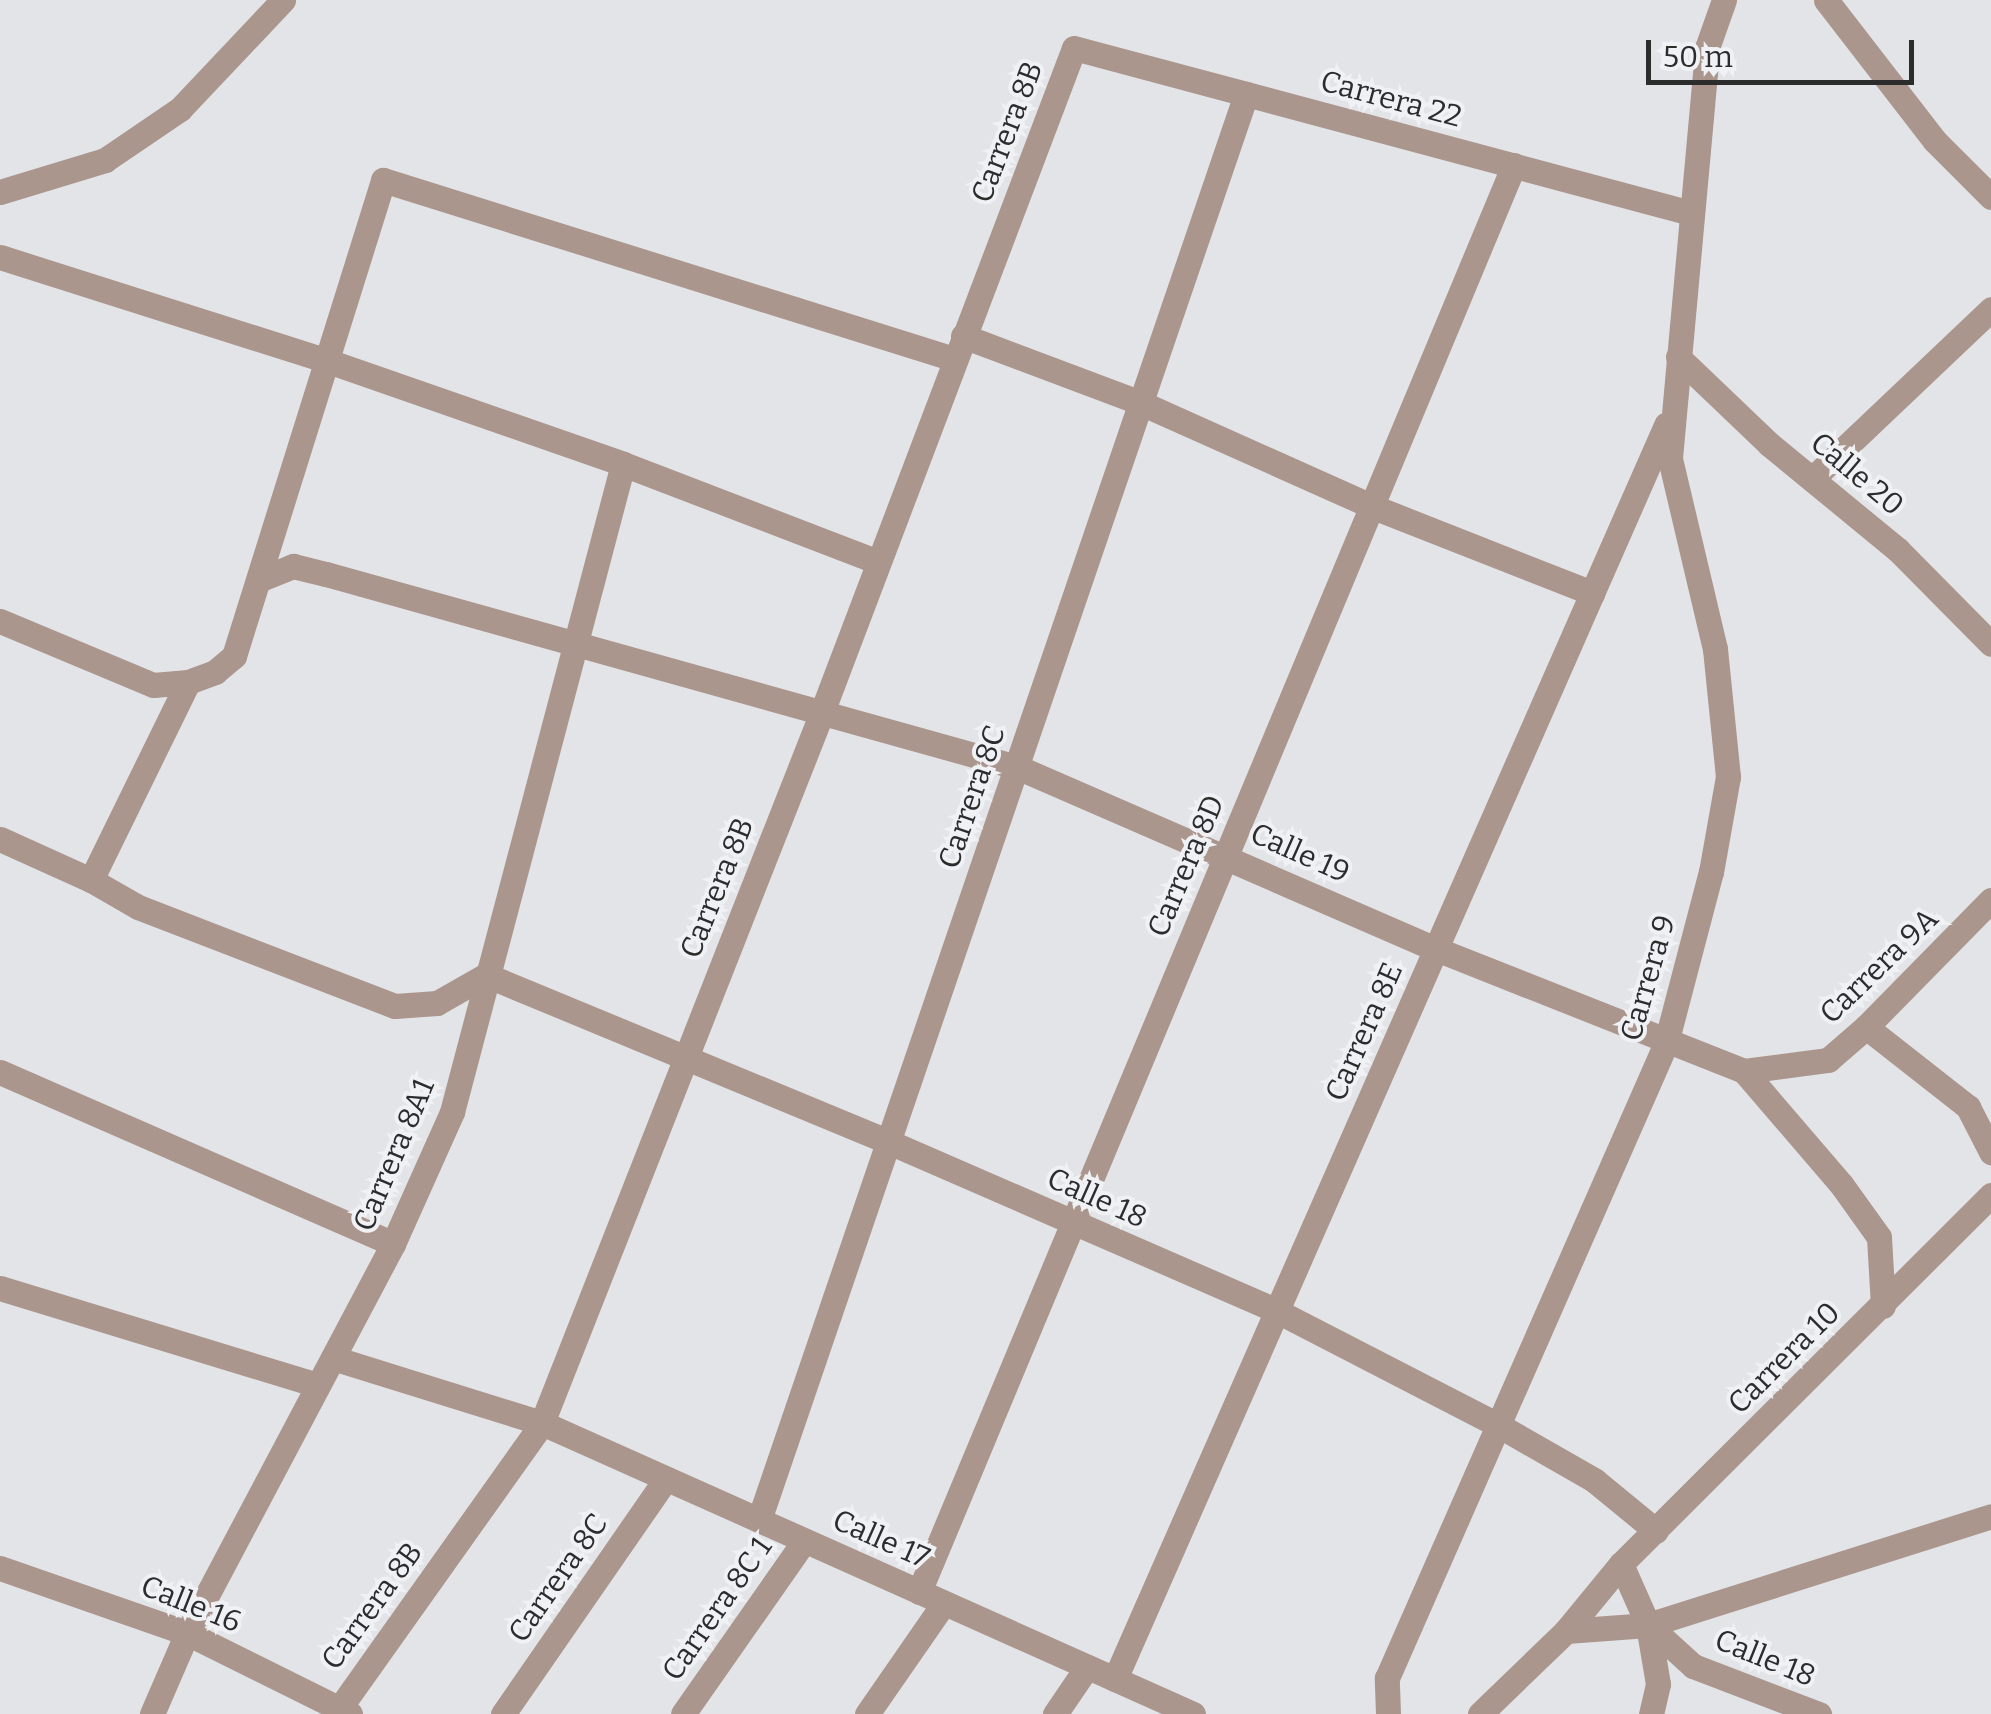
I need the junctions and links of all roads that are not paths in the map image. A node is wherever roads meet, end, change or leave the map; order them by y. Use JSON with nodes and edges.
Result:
{"nodes":[{"id":1,"x":283,"y":0,"type":"edge"},
{"id":2,"x":1724,"y":0,"type":"edge"},
{"id":3,"x":1826,"y":0,"type":"edge"},
{"id":4,"x":1074,"y":48,"type":"joint"},
{"id":5,"x":1246,"y":94,"type":"junction"},
{"id":6,"x":1514,"y":165,"type":"junction"},
{"id":7,"x":0,"y":192,"type":"edge"},
{"id":8,"x":1991,"y":197,"type":"edge"},
{"id":9,"x":1691,"y":213,"type":"junction"},
{"id":10,"x":0,"y":258,"type":"edge"},
{"id":11,"x":1991,"y":309,"type":"edge"},
{"id":12,"x":958,"y":348,"type":"junction"},
{"id":13,"x":1678,"y":357,"type":"junction"},
{"id":14,"x":325,"y":360,"type":"junction"},
{"id":15,"x":1141,"y":404,"type":"junction"},
{"id":16,"x":1672,"y":411,"type":"junction"},
{"id":17,"x":622,"y":464,"type":"junction"},
{"id":18,"x":1812,"y":479,"type":"junction"},
{"id":19,"x":1371,"y":506,"type":"junction"},
{"id":20,"x":876,"y":561,"type":"junction"},
{"id":21,"x":261,"y":579,"type":"junction"},
{"id":22,"x":1592,"y":593,"type":"junction"},
{"id":23,"x":0,"y":622,"type":"edge"},
{"id":24,"x":1986,"y":627,"type":"edge"},
{"id":25,"x":573,"y":646,"type":"junction"},
{"id":26,"x":188,"y":682,"type":"junction"},
{"id":27,"x":822,"y":712,"type":"junction"},
{"id":28,"x":1017,"y":766,"type":"junction"},
{"id":29,"x":0,"y":839,"type":"edge"},
{"id":30,"x":1226,"y":856,"type":"junction"},
{"id":31,"x":92,"y":880,"type":"junction"},
{"id":32,"x":1991,"y":900,"type":"edge"},
{"id":33,"x":1436,"y":949,"type":"junction"},
{"id":34,"x":486,"y":975,"type":"junction"},
{"id":35,"x":1866,"y":1028,"type":"junction"},
{"id":36,"x":1666,"y":1043,"type":"junction"},
{"id":37,"x":684,"y":1056,"type":"junction"},
{"id":38,"x":1744,"y":1071,"type":"junction"},
{"id":39,"x":0,"y":1072,"type":"edge"},
{"id":40,"x":889,"y":1142,"type":"junction"},
{"id":41,"x":1991,"y":1152,"type":"edge"},
{"id":42,"x":1991,"y":1195,"type":"edge"},
{"id":43,"x":1072,"y":1224,"type":"junction"},
{"id":44,"x":393,"y":1244,"type":"junction"},
{"id":45,"x":0,"y":1288,"type":"edge"},
{"id":46,"x":1882,"y":1306,"type":"junction"},
{"id":47,"x":1276,"y":1312,"type":"junction"},
{"id":48,"x":333,"y":1358,"type":"junction"},
{"id":49,"x":318,"y":1385,"type":"junction"},
{"id":50,"x":542,"y":1424,"type":"junction"},
{"id":51,"x":1498,"y":1424,"type":"junction"},
{"id":52,"x":666,"y":1479,"type":"junction"},
{"id":53,"x":1991,"y":1516,"type":"edge"},
{"id":54,"x":759,"y":1520,"type":"junction"},
{"id":55,"x":1656,"y":1531,"type":"junction"},
{"id":56,"x":804,"y":1541,"type":"junction"},
{"id":57,"x":1621,"y":1564,"type":"junction"},
{"id":58,"x":0,"y":1568,"type":"edge"},
{"id":59,"x":919,"y":1592,"type":"junction"},
{"id":60,"x":944,"y":1603,"type":"junction"},
{"id":61,"x":1648,"y":1625,"type":"junction"},
{"id":62,"x":1566,"y":1631,"type":"junction"},
{"id":63,"x":187,"y":1633,"type":"junction"},
{"id":64,"x":1087,"y":1667,"type":"junction"},
{"id":65,"x":1115,"y":1680,"type":"junction"},
{"id":66,"x":344,"y":1711,"type":"edge"},
{"id":67,"x":152,"y":1714,"type":"edge"},
{"id":68,"x":504,"y":1714,"type":"edge"},
{"id":69,"x":683,"y":1714,"type":"edge"},
{"id":70,"x":867,"y":1714,"type":"edge"},
{"id":71,"x":1055,"y":1714,"type":"edge"},
{"id":72,"x":1193,"y":1714,"type":"edge"},
{"id":73,"x":1388,"y":1714,"type":"edge"},
{"id":74,"x":1480,"y":1714,"type":"edge"},
{"id":75,"x":1651,"y":1714,"type":"edge"},
{"id":76,"x":1819,"y":1714,"type":"edge"}],
"edges":[{"from":1,"to":7,"type":"street"},
{"from":2,"to":9,"type":"street","name":"Carrera 9"},
{"from":3,"to":8,"type":"street"},
{"from":4,"to":5,"type":"street","name":"Carrera 22"},
{"from":4,"to":12,"type":"street","name":"Carrera 8B"},
{"from":5,"to":6,"type":"street","name":"Carrera 22"},
{"from":5,"to":15,"type":"street","name":"Carrera 8C"},
{"from":6,"to":9,"type":"street","name":"Carrera 22"},
{"from":6,"to":19,"type":"street","name":"Carrera 8D"},
{"from":9,"to":13,"type":"street","name":"Carrera 9"},
{"from":10,"to":14,"type":"street"},
{"from":11,"to":18,"type":"street"},
{"from":12,"to":14,"type":"street"},
{"from":12,"to":15,"type":"street"},
{"from":12,"to":20,"type":"street","name":"Carrera 8B"},
{"from":13,"to":16,"type":"street","name":"Carrera 9"},
{"from":13,"to":18,"type":"street","name":"Calle 20"},
{"from":14,"to":17,"type":"street"},
{"from":14,"to":21,"type":"street"},
{"from":15,"to":19,"type":"street"},
{"from":15,"to":28,"type":"street","name":"Carrera 8C"},
{"from":16,"to":22,"type":"street","name":"Carrera 8E"},
{"from":16,"to":36,"type":"street","name":"Carrera 9"},
{"from":17,"to":20,"type":"street"},
{"from":17,"to":25,"type":"street","name":"Carrera 8A1"},
{"from":18,"to":24,"type":"street","name":"Calle 20"},
{"from":19,"to":22,"type":"street"},
{"from":19,"to":30,"type":"street","name":"Carrera 8D"},
{"from":20,"to":27,"type":"street","name":"Carrera 8B"},
{"from":21,"to":25,"type":"street","name":"Calle 19"},
{"from":21,"to":26,"type":"street"},
{"from":22,"to":33,"type":"street","name":"Carrera 8E"},
{"from":23,"to":26,"type":"street"},
{"from":25,"to":27,"type":"street","name":"Calle 19"},
{"from":25,"to":34,"type":"street","name":"Carrera 8A1"},
{"from":26,"to":31,"type":"street"},
{"from":27,"to":28,"type":"street","name":"Calle 19"},
{"from":27,"to":37,"type":"street","name":"Carrera 8B"},
{"from":28,"to":30,"type":"street","name":"Calle 19"},
{"from":28,"to":40,"type":"street","name":"Carrera 8C"},
{"from":29,"to":31,"type":"street"},
{"from":30,"to":33,"type":"street","name":"Calle 19"},
{"from":30,"to":43,"type":"street","name":"Carrera 8D"},
{"from":31,"to":34,"type":"street"},
{"from":32,"to":35,"type":"street","name":"Carrera 9A"},
{"from":33,"to":36,"type":"street","name":"Calle 19"},
{"from":33,"to":47,"type":"street","name":"Carrera 8E"},
{"from":34,"to":37,"type":"street","name":"Calle 18"},
{"from":34,"to":44,"type":"street","name":"Carrera 8A1"},
{"from":35,"to":38,"type":"street","name":"Carrera 9A"},
{"from":35,"to":41,"type":"street"},
{"from":36,"to":38,"type":"street","name":"Calle 19"},
{"from":36,"to":51,"type":"street","name":"Carrera 9"},
{"from":37,"to":40,"type":"street","name":"Calle 18"},
{"from":37,"to":50,"type":"street","name":"Carrera 8B"},
{"from":38,"to":46,"type":"street"},
{"from":39,"to":44,"type":"street"},
{"from":40,"to":43,"type":"street","name":"Calle 18"},
{"from":40,"to":54,"type":"street","name":"Carrera 8C"},
{"from":42,"to":46,"type":"street","name":"Carrera 10"},
{"from":43,"to":47,"type":"street","name":"Calle 18"},
{"from":43,"to":59,"type":"street","name":"Carrera 8D"},
{"from":44,"to":48,"type":"street","name":"Carrera 8A1"},
{"from":45,"to":49,"type":"street"},
{"from":46,"to":55,"type":"street","name":"Carrera 10"},
{"from":47,"to":51,"type":"street","name":"Calle 18"},
{"from":47,"to":65,"type":"street","name":"Carrera 8E"},
{"from":48,"to":49,"type":"street","name":"Carrera 8A1"},
{"from":48,"to":50,"type":"street","name":"Calle 17"},
{"from":49,"to":63,"type":"street","name":"Carrera 8A1"},
{"from":50,"to":52,"type":"street","name":"Calle 17"},
{"from":50,"to":66,"type":"street","name":"Carrera 8B"},
{"from":51,"to":55,"type":"street","name":"Calle 18"},
{"from":51,"to":73,"type":"street","name":"Carrera 9"},
{"from":52,"to":54,"type":"street","name":"Calle 17"},
{"from":52,"to":68,"type":"street","name":"Carrera 8C"},
{"from":53,"to":61,"type":"street"},
{"from":54,"to":56,"type":"street","name":"Calle 17"},
{"from":55,"to":57,"type":"street","name":"Carrera 10"},
{"from":56,"to":59,"type":"street","name":"Calle 17"},
{"from":56,"to":69,"type":"street","name":"Carrera 8C 1"},
{"from":57,"to":61,"type":"street","name":"Calle 18"},
{"from":57,"to":62,"type":"street"},
{"from":58,"to":63,"type":"street","name":"Calle 16"},
{"from":59,"to":60,"type":"street","name":"Calle 17"},
{"from":60,"to":64,"type":"street","name":"Calle 17"},
{"from":60,"to":70,"type":"street"},
{"from":61,"to":62,"type":"street"},
{"from":61,"to":75,"type":"street"},
{"from":61,"to":76,"type":"street","name":"Calle 18"},
{"from":62,"to":74,"type":"street"},
{"from":63,"to":66,"type":"street","name":"Calle 16"},
{"from":63,"to":67,"type":"street","name":"Carrera 8A1"},
{"from":64,"to":65,"type":"street","name":"Calle 17"},
{"from":64,"to":71,"type":"street"},
{"from":65,"to":72,"type":"street","name":"Calle 17"}]}
